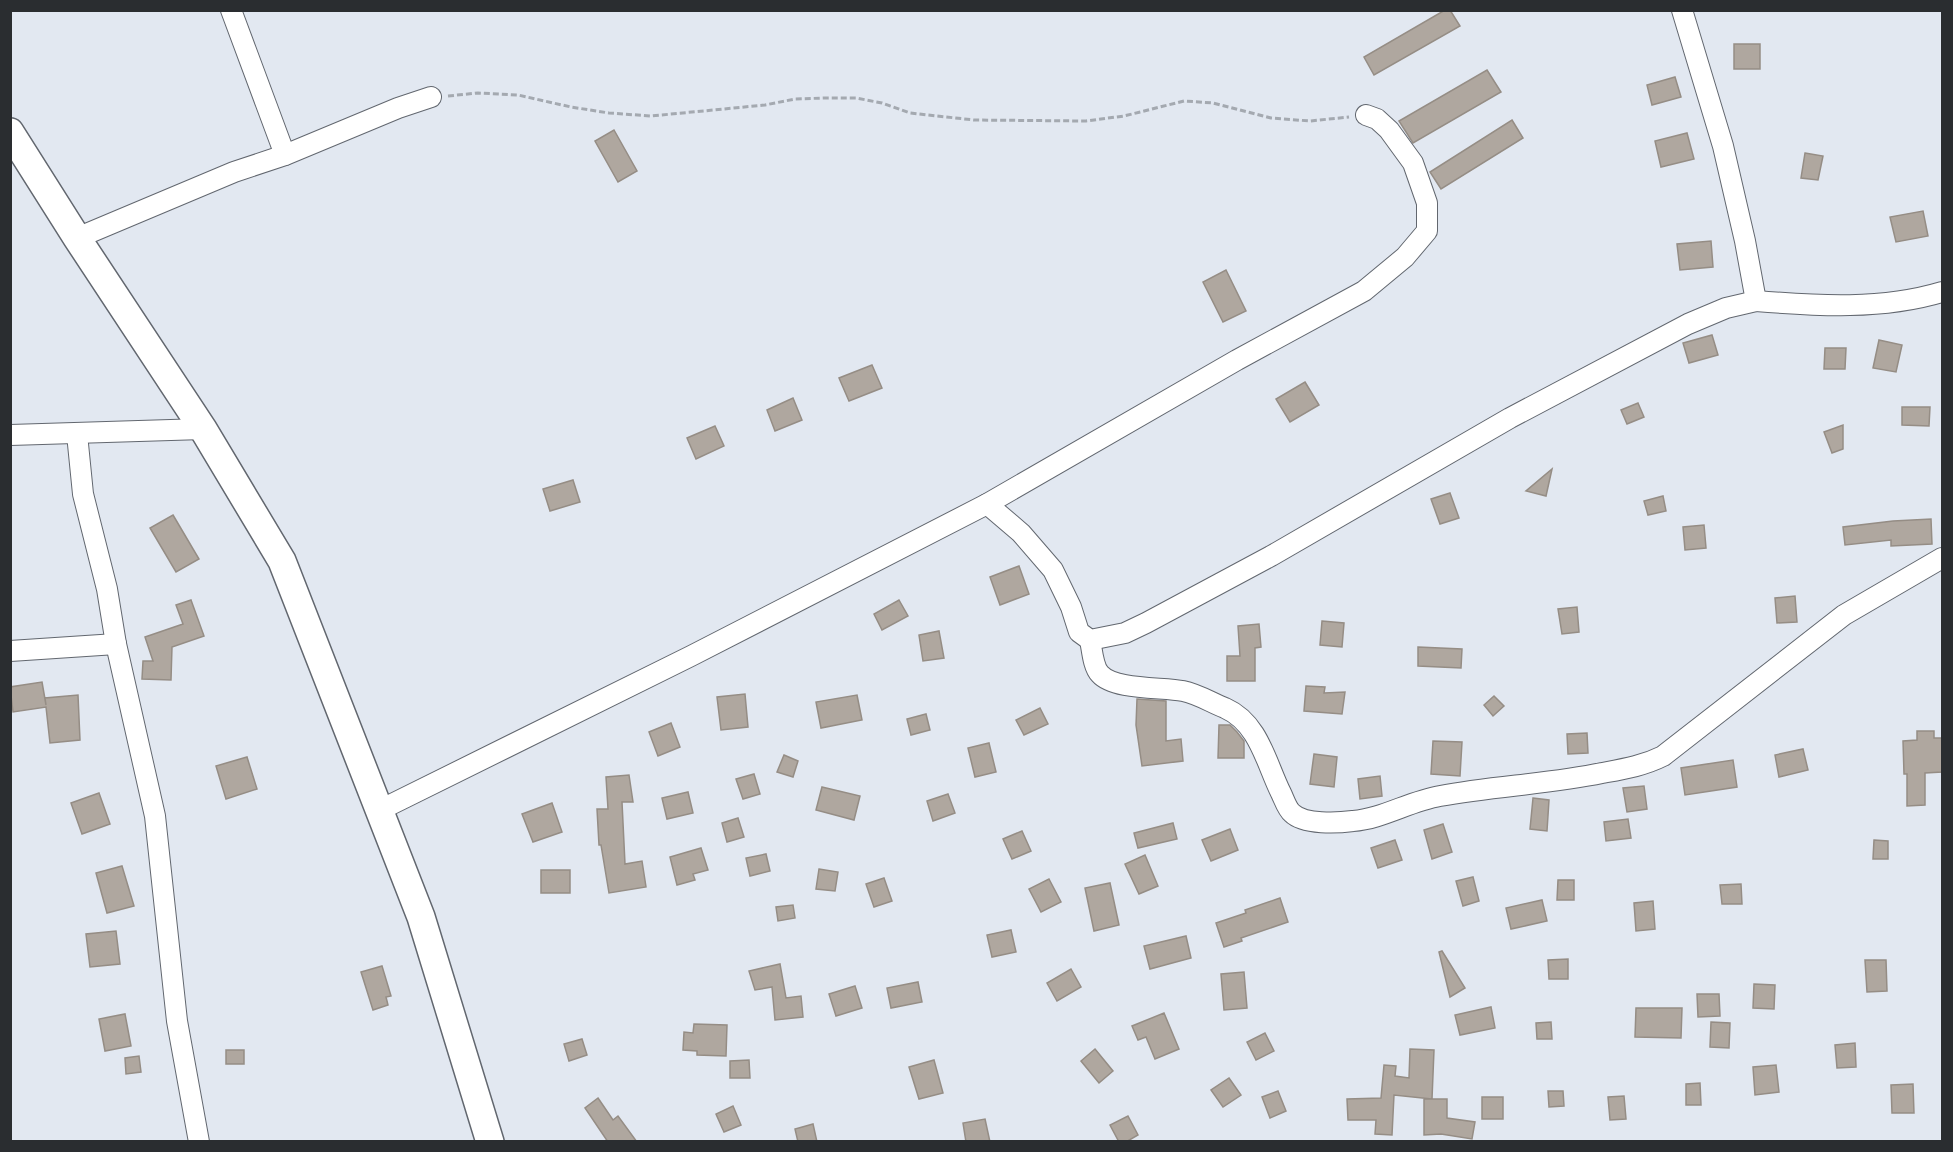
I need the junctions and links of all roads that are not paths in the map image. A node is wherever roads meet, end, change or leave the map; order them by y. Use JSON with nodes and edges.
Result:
{"nodes":[{"id":1,"x":231,"y":10,"type":"edge"},
{"id":2,"x":1682,"y":10,"type":"edge"},
{"id":3,"x":431,"y":97,"type":"road end"},
{"id":4,"x":1365,"y":115,"type":"road end"},
{"id":5,"x":10,"y":132,"type":"edge"},
{"id":6,"x":285,"y":155,"type":"junction"},
{"id":7,"x":77,"y":238,"type":"junction"},
{"id":8,"x":1942,"y":292,"type":"edge"},
{"id":9,"x":1756,"y":301,"type":"junction"},
{"id":10,"x":203,"y":429,"type":"junction"},
{"id":11,"x":77,"y":434,"type":"junction"},
{"id":12,"x":10,"y":435,"type":"edge"},
{"id":13,"x":987,"y":504,"type":"junction"},
{"id":14,"x":1942,"y":558,"type":"edge"},
{"id":15,"x":1090,"y":640,"type":"junction"},
{"id":16,"x":116,"y":644,"type":"junction"},
{"id":17,"x":10,"y":651,"type":"edge"},
{"id":18,"x":380,"y":810,"type":"junction"},
{"id":19,"x":199,"y":1142,"type":"edge"},
{"id":20,"x":490,"y":1142,"type":"edge"}],
"edges":[{"from":1,"to":6,"type":"street"},
{"from":2,"to":9,"type":"street"},
{"from":3,"to":6,"type":"street"},
{"from":4,"to":13,"type":"street"},
{"from":5,"to":7,"type":"main road"},
{"from":6,"to":7,"type":"street"},
{"from":7,"to":10,"type":"main road"},
{"from":8,"to":9,"type":"street"},
{"from":9,"to":15,"type":"street"},
{"from":10,"to":11,"type":"street"},
{"from":10,"to":18,"type":"main road"},
{"from":11,"to":12,"type":"street"},
{"from":11,"to":16,"type":"street"},
{"from":13,"to":15,"type":"street"},
{"from":13,"to":18,"type":"street"},
{"from":14,"to":15,"type":"street"},
{"from":16,"to":17,"type":"street"},
{"from":16,"to":19,"type":"street"},
{"from":18,"to":20,"type":"main road"}]}
